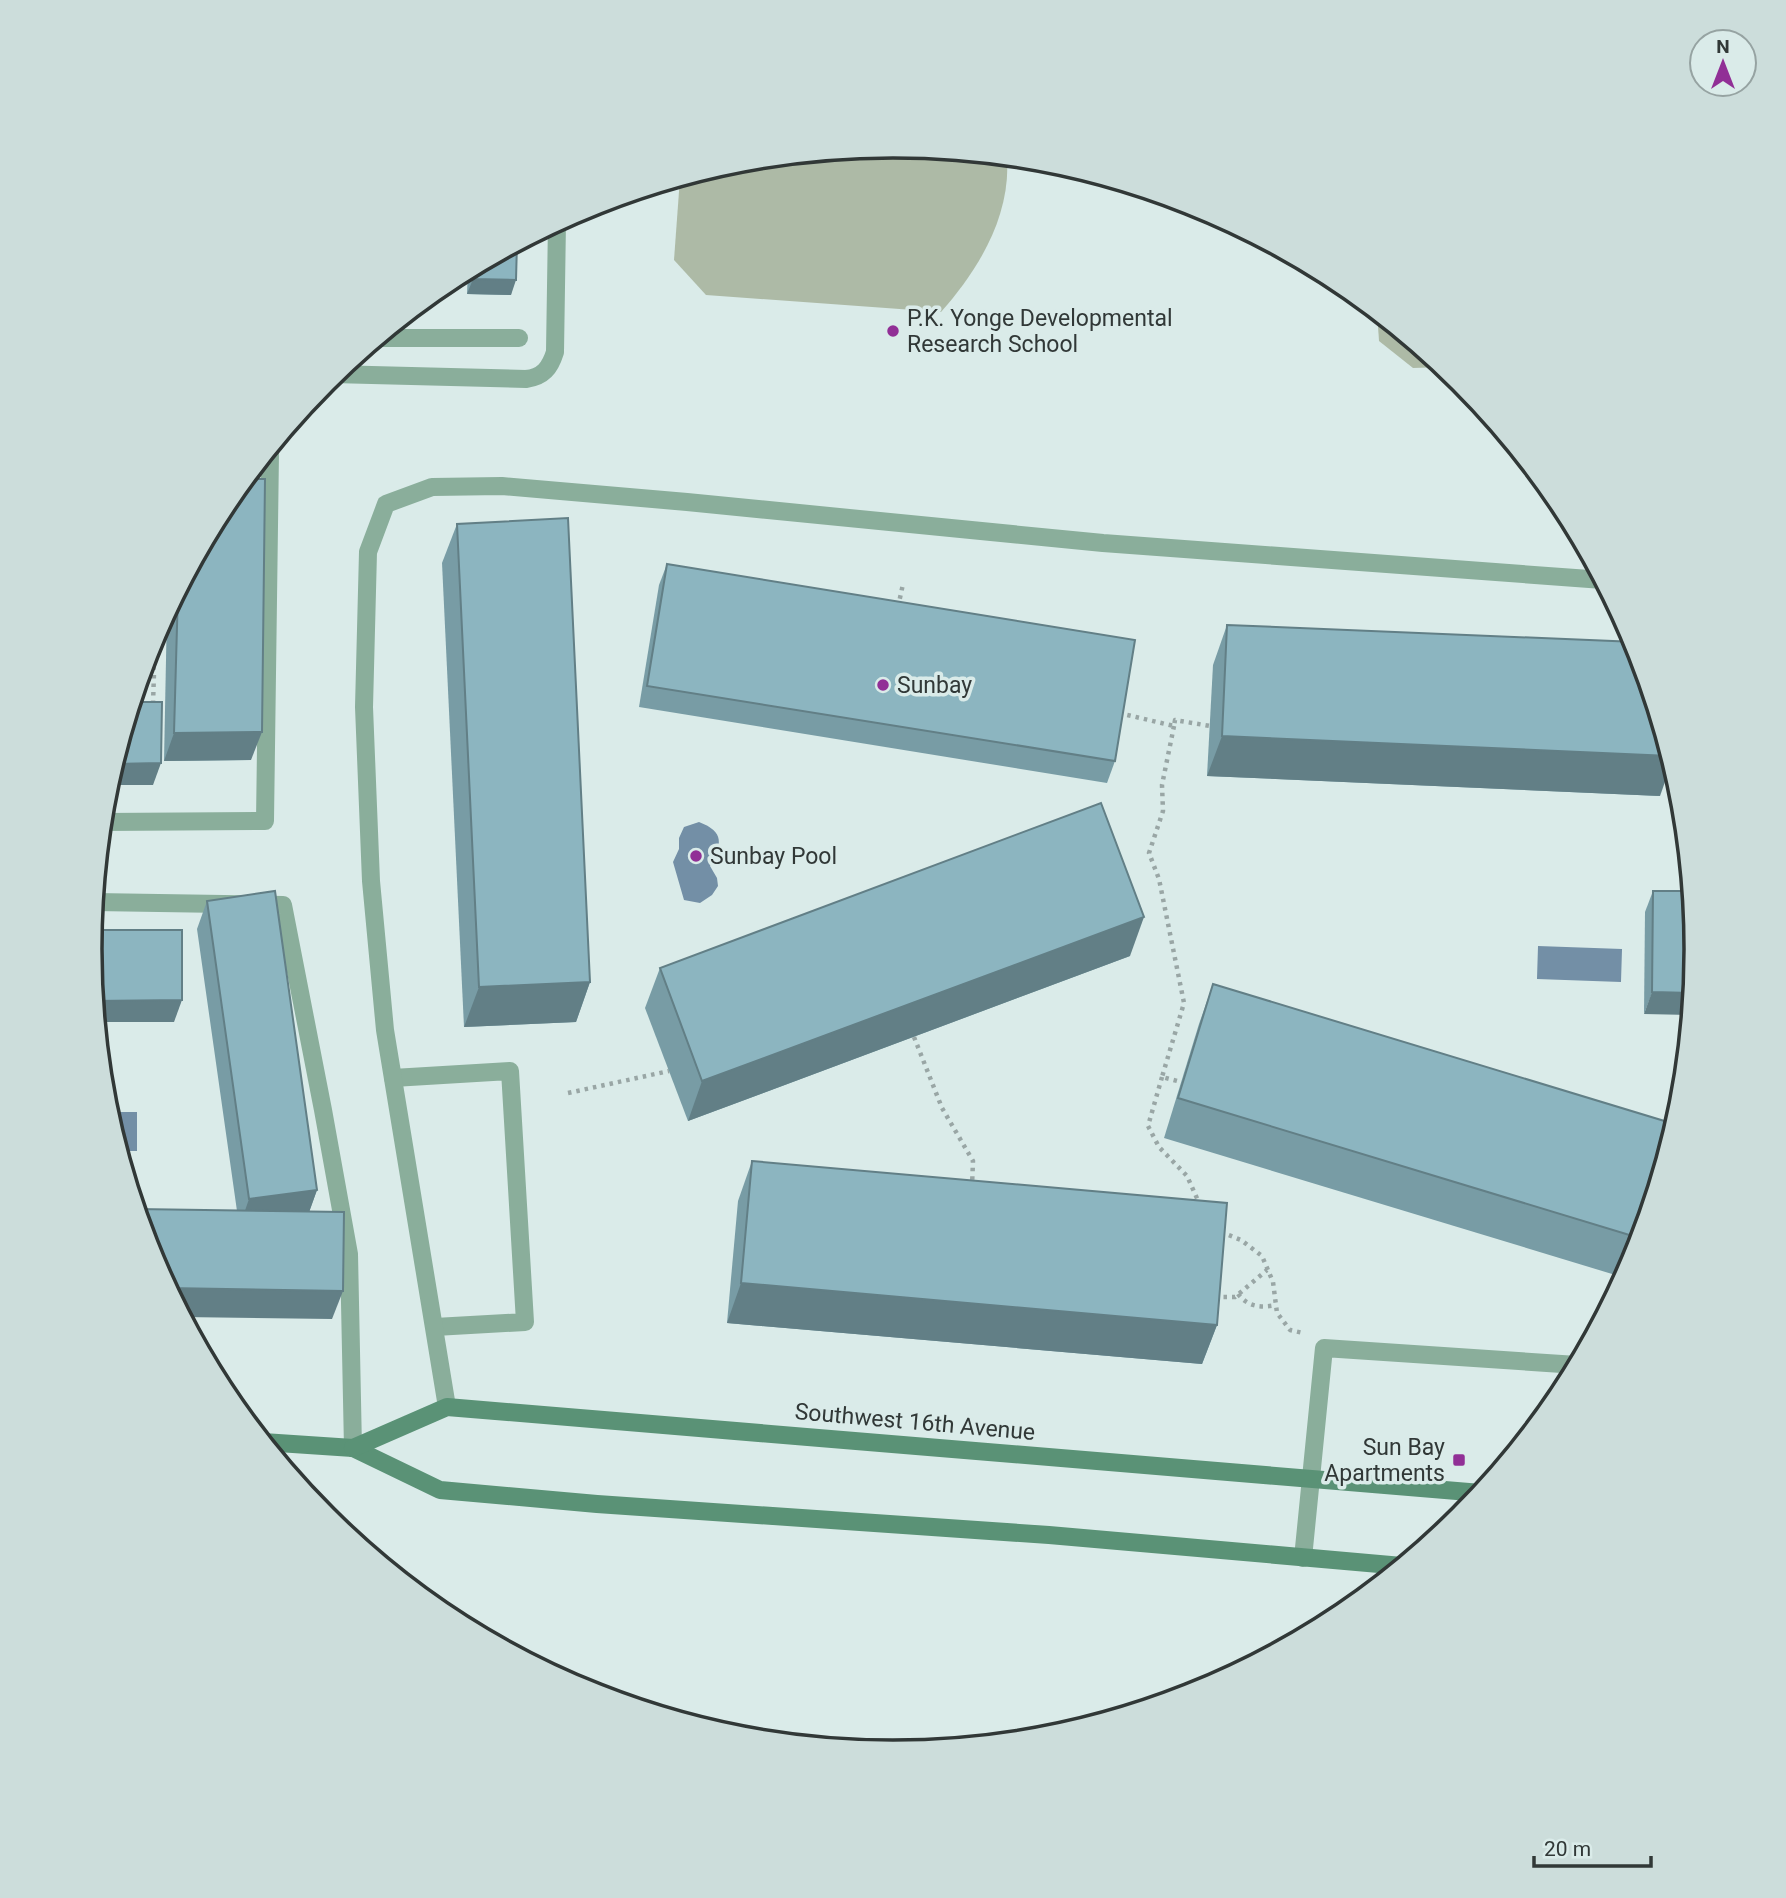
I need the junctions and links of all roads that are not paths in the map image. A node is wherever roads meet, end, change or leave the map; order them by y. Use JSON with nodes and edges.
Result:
{"nodes":[{"id":1,"x":557,"y":233,"type":"edge"},
{"id":2,"x":390,"y":338,"type":"edge"},
{"id":3,"x":519,"y":338,"type":"dead end"},
{"id":4,"x":349,"y":374,"type":"edge"},
{"id":5,"x":270,"y":461,"type":"edge"},
{"id":6,"x":1592,"y":579,"type":"edge"},
{"id":7,"x":112,"y":822,"type":"edge"},
{"id":8,"x":103,"y":902,"type":"edge"},
{"id":9,"x":393,"y":1078,"type":"junction"},
{"id":10,"x":435,"y":1327,"type":"junction"},
{"id":11,"x":1566,"y":1364,"type":"edge"},
{"id":12,"x":447,"y":1407,"type":"junction"},
{"id":13,"x":275,"y":1443,"type":"edge"},
{"id":14,"x":353,"y":1448,"type":"junction"},
{"id":15,"x":1311,"y":1479,"type":"junction"},
{"id":16,"x":1469,"y":1492,"type":"edge"},
{"id":17,"x":1303,"y":1558,"type":"junction"},
{"id":18,"x":1390,"y":1565,"type":"edge"}],
"edges":[{"from":1,"to":4,"type":"lane"},
{"from":2,"to":3,"type":"lane"},
{"from":5,"to":7,"type":"lane"},
{"from":6,"to":9,"type":"lane"},
{"from":8,"to":14,"type":"lane"},
{"from":9,"to":10,"type":"lane"},
{"from":9,"to":10,"type":"lane"},
{"from":10,"to":12,"type":"lane"},
{"from":11,"to":15,"type":"lane"},
{"from":12,"to":14,"type":"main road","name":"Southwest 16th Avenue"},
{"from":12,"to":15,"type":"main road","name":"Southwest 16th Avenue"},
{"from":13,"to":14,"type":"main road","name":"Southwest 16th Avenue"},
{"from":14,"to":17,"type":"main road","name":"Southwest 16th Avenue"},
{"from":15,"to":16,"type":"main road","name":"Southwest 16th Avenue"},
{"from":15,"to":17,"type":"lane"},
{"from":17,"to":18,"type":"main road","name":"Southwest 16th Avenue"}]}
